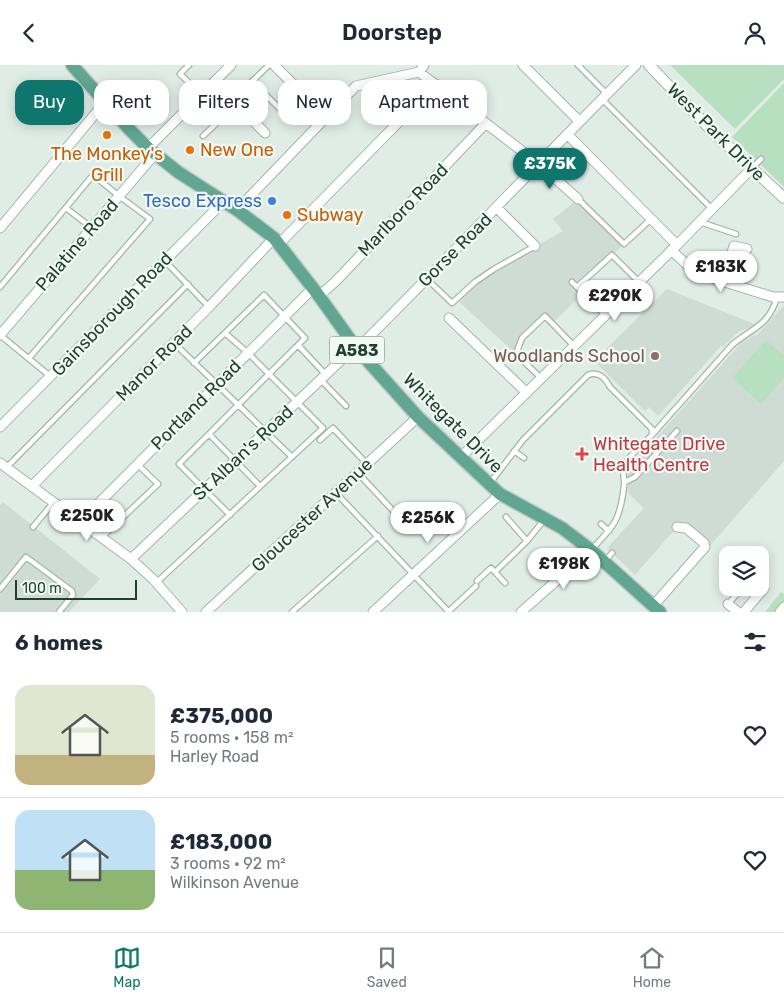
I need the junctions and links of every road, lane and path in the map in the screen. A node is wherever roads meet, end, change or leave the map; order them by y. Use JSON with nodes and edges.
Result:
{"nodes":[{"id":1,"x":189,"y":65,"type":"edge"},
{"id":2,"x":231,"y":65,"type":"edge"},
{"id":3,"x":274,"y":65,"type":"edge"},
{"id":4,"x":523,"y":65,"type":"edge"},
{"id":5,"x":578,"y":65,"type":"edge"},
{"id":6,"x":636,"y":65,"type":"edge"},
{"id":7,"x":649,"y":65,"type":"edge"},
{"id":8,"x":71,"y":66,"type":"edge"},
{"id":9,"x":421,"y":68,"type":"edge"},
{"id":10,"x":187,"y":80,"type":"edge"},
{"id":11,"x":215,"y":80,"type":"edge"},
{"id":12,"x":253,"y":80,"type":"edge"},
{"id":13,"x":289,"y":80,"type":"edge"},
{"id":14,"x":432,"y":80,"type":"edge"},
{"id":15,"x":94,"y":90,"type":"edge"},
{"id":16,"x":604,"y":96,"type":"junction"},
{"id":17,"x":268,"y":97,"type":"edge"},
{"id":18,"x":278,"y":107,"type":"edge"},
{"id":19,"x":94,"y":115,"type":"edge"},
{"id":20,"x":179,"y":119,"type":"edge"},
{"id":21,"x":579,"y":121,"type":"junction"},
{"id":22,"x":487,"y":124,"type":"edge"},
{"id":23,"x":127,"y":125,"type":"edge"},
{"id":24,"x":214,"y":125,"type":"edge"},
{"id":25,"x":258,"y":125,"type":"edge"},
{"id":26,"x":394,"y":125,"type":"edge"},
{"id":27,"x":484,"y":125,"type":"edge"},
{"id":28,"x":266,"y":133,"type":"dead end"},
{"id":29,"x":567,"y":134,"type":"junction"},
{"id":30,"x":203,"y":137,"type":"dead end"},
{"id":31,"x":151,"y":151,"type":"junction"},
{"id":32,"x":761,"y":159,"type":"dead end"},
{"id":33,"x":539,"y":164,"type":"junction"},
{"id":34,"x":751,"y":169,"type":"junction"},
{"id":35,"x":782,"y":192,"type":"edge"},
{"id":36,"x":119,"y":196,"type":"junction"},
{"id":37,"x":578,"y":199,"type":"joint"},
{"id":38,"x":224,"y":201,"type":"junction"},
{"id":39,"x":66,"y":208,"type":"junction"},
{"id":40,"x":497,"y":208,"type":"junction"},
{"id":41,"x":712,"y":209,"type":"junction"},
{"id":42,"x":237,"y":210,"type":"junction"},
{"id":43,"x":651,"y":219,"type":"junction"},
{"id":44,"x":700,"y":222,"type":"junction"},
{"id":45,"x":0,"y":228,"type":"edge"},
{"id":46,"x":92,"y":228,"type":"junction"},
{"id":47,"x":736,"y":234,"type":"dead end"},
{"id":48,"x":276,"y":241,"type":"junction"},
{"id":49,"x":536,"y":246,"type":"joint"},
{"id":50,"x":674,"y":248,"type":"junction"},
{"id":51,"x":747,"y":249,"type":"dead end"},
{"id":52,"x":164,"y":260,"type":"junction"},
{"id":53,"x":427,"y":279,"type":"junction"},
{"id":54,"x":723,"y":281,"type":"junction"},
{"id":55,"x":572,"y":282,"type":"dead end"},
{"id":56,"x":639,"y":282,"type":"junction"},
{"id":57,"x":188,"y":284,"type":"junction"},
{"id":58,"x":0,"y":287,"type":"edge"},
{"id":59,"x":577,"y":287,"type":"junction"},
{"id":60,"x":316,"y":292,"type":"junction"},
{"id":61,"x":781,"y":297,"type":"edge"},
{"id":62,"x":209,"y":307,"type":"junction"},
{"id":63,"x":606,"y":315,"type":"junction"},
{"id":64,"x":284,"y":317,"type":"junction"},
{"id":65,"x":449,"y":317,"type":"dead end"},
{"id":66,"x":225,"y":333,"type":"junction"},
{"id":67,"x":0,"y":335,"type":"edge"},
{"id":68,"x":174,"y":343,"type":"junction"},
{"id":69,"x":298,"y":345,"type":"junction"},
{"id":70,"x":574,"y":346,"type":"junction"},
{"id":71,"x":356,"y":348,"type":"junction"},
{"id":72,"x":248,"y":353,"type":"junction"},
{"id":73,"x":29,"y":358,"type":"junction"},
{"id":74,"x":194,"y":363,"type":"junction"},
{"id":75,"x":270,"y":374,"type":"junction"},
{"id":76,"x":50,"y":376,"type":"junction"},
{"id":77,"x":324,"y":377,"type":"junction"},
{"id":78,"x":541,"y":379,"type":"junction"},
{"id":79,"x":218,"y":384,"type":"junction"},
{"id":80,"x":573,"y":391,"type":"junction"},
{"id":81,"x":527,"y":393,"type":"junction"},
{"id":82,"x":577,"y":395,"type":"dead end"},
{"id":83,"x":297,"y":402,"type":"junction"},
{"id":84,"x":238,"y":404,"type":"junction"},
{"id":85,"x":559,"y":404,"type":"junction"},
{"id":86,"x":346,"y":406,"type":"dead end"},
{"id":87,"x":564,"y":409,"type":"dead end"},
{"id":88,"x":418,"y":417,"type":"junction"},
{"id":89,"x":0,"y":427,"type":"edge"},
{"id":90,"x":266,"y":431,"type":"junction"},
{"id":91,"x":677,"y":431,"type":"dead end"},
{"id":92,"x":208,"y":434,"type":"junction"},
{"id":93,"x":652,"y":435,"type":"junction"},
{"id":94,"x":320,"y":440,"type":"dead end"},
{"id":95,"x":514,"y":451,"type":"junction"},
{"id":96,"x":292,"y":457,"type":"junction"},
{"id":97,"x":461,"y":457,"type":"junction"},
{"id":98,"x":524,"y":458,"type":"dead end"},
{"id":99,"x":235,"y":460,"type":"junction"},
{"id":100,"x":137,"y":464,"type":"junction"},
{"id":101,"x":367,"y":464,"type":"junction"},
{"id":102,"x":3,"y":465,"type":"edge"},
{"id":103,"x":358,"y":473,"type":"junction"},
{"id":104,"x":623,"y":480,"type":"junction"},
{"id":105,"x":489,"y":484,"type":"junction"},
{"id":106,"x":32,"y":486,"type":"junction"},
{"id":107,"x":260,"y":486,"type":"junction"},
{"id":108,"x":205,"y":489,"type":"junction"},
{"id":109,"x":336,"y":493,"type":"junction"},
{"id":110,"x":500,"y":494,"type":"junction"},
{"id":111,"x":53,"y":502,"type":"junction"},
{"id":112,"x":230,"y":515,"type":"junction"},
{"id":113,"x":397,"y":515,"type":"dead end"},
{"id":114,"x":506,"y":517,"type":"dead end"},
{"id":115,"x":544,"y":519,"type":"junction"},
{"id":116,"x":80,"y":522,"type":"junction"},
{"id":117,"x":601,"y":524,"type":"dead end"},
{"id":118,"x":33,"y":527,"type":"dead end"},
{"id":119,"x":677,"y":527,"type":"dead end"},
{"id":120,"x":609,"y":531,"type":"junction"},
{"id":121,"x":378,"y":536,"type":"junction"},
{"id":122,"x":101,"y":538,"type":"junction"},
{"id":123,"x":527,"y":541,"type":"junction"},
{"id":124,"x":591,"y":550,"type":"junction"},
{"id":125,"x":555,"y":551,"type":"dead end"},
{"id":126,"x":131,"y":559,"type":"junction"},
{"id":127,"x":495,"y":572,"type":"junction"},
{"id":128,"x":565,"y":573,"type":"junction"},
{"id":129,"x":414,"y":574,"type":"junction"},
{"id":130,"x":157,"y":582,"type":"junction"},
{"id":131,"x":505,"y":583,"type":"dead end"},
{"id":132,"x":0,"y":589,"type":"edge"},
{"id":133,"x":735,"y":596,"type":"edge"},
{"id":134,"x":757,"y":596,"type":"edge"},
{"id":135,"x":728,"y":604,"type":"joint"},
{"id":136,"x":784,"y":607,"type":"edge"},
{"id":137,"x":657,"y":609,"type":"edge"},
{"id":138,"x":59,"y":612,"type":"edge"},
{"id":139,"x":182,"y":612,"type":"edge"},
{"id":140,"x":206,"y":612,"type":"edge"},
{"id":141,"x":292,"y":612,"type":"edge"},
{"id":142,"x":373,"y":612,"type":"edge"},
{"id":143,"x":448,"y":612,"type":"edge"},
{"id":144,"x":521,"y":612,"type":"edge"},
{"id":145,"x":738,"y":612,"type":"edge"},
{"id":146,"x":744,"y":612,"type":"edge"},
{"id":147,"x":780,"y":612,"type":"edge"}],
"edges":[{"from":1,"to":10,"type":"lane"},
{"from":2,"to":11,"type":"street","name":"Palatine Road"},
{"from":3,"to":12,"type":"lane"},
{"from":3,"to":13,"type":"street"},
{"from":4,"to":21,"type":"street"},
{"from":5,"to":16,"type":"lane"},
{"from":6,"to":16,"type":"street","name":"Gorse Road"},
{"from":7,"to":34,"type":"street","name":"West Park Drive"},
{"from":8,"to":15,"type":"main road","name":"Whitegate Drive","number":"A583"},
{"from":9,"to":14,"type":"street"},
{"from":9,"to":42,"type":"street"},
{"from":16,"to":21,"type":"street","name":"Gorse Road"},
{"from":16,"to":41,"type":"lane"},
{"from":17,"to":18,"type":"lane"},
{"from":19,"to":45,"type":"street"},
{"from":20,"to":31,"type":"street","name":"Palatine Road"},
{"from":21,"to":29,"type":"street","name":"Gorse Road"},
{"from":22,"to":33,"type":"street"},
{"from":23,"to":31,"type":"main road","name":"Whitegate Drive","number":"A583"},
{"from":24,"to":30,"type":"lane"},
{"from":25,"to":28,"type":"street"},
{"from":26,"to":48,"type":"street","name":"Manor Road"},
{"from":27,"to":60,"type":"street","name":"Marlboro Road"},
{"from":29,"to":33,"type":"street","name":"Gorse Road"},
{"from":29,"to":43,"type":"street"},
{"from":31,"to":36,"type":"street","name":"Palatine Road"},
{"from":31,"to":38,"type":"main road","name":"Whitegate Drive","number":"A583"},
{"from":32,"to":34,"type":"lane"},
{"from":33,"to":37,"type":"street"},
{"from":33,"to":40,"type":"street","name":"Gorse Road"},
{"from":34,"to":35,"type":"street","name":"West Park Drive"},
{"from":34,"to":41,"type":"street"},
{"from":36,"to":39,"type":"lane"},
{"from":36,"to":46,"type":"street","name":"Palatine Road"},
{"from":36,"to":73,"type":"lane"},
{"from":37,"to":43,"type":"lane"},
{"from":38,"to":42,"type":"main road","name":"Whitegate Drive","number":"A583"},
{"from":38,"to":52,"type":"street","name":"Gainsborough Road"},
{"from":39,"to":46,"type":"lane"},
{"from":39,"to":58,"type":"lane"},
{"from":40,"to":49,"type":"street"},
{"from":40,"to":53,"type":"street","name":"Gorse Road"},
{"from":41,"to":44,"type":"street"},
{"from":42,"to":48,"type":"main road","name":"Whitegate Drive","number":"A583"},
{"from":43,"to":50,"type":"street"},
{"from":44,"to":47,"type":"lane"},
{"from":44,"to":50,"type":"street"},
{"from":46,"to":67,"type":"street","name":"Palatine Road"},
{"from":48,"to":60,"type":"main road","name":"Whitegate Drive","number":"A583"},
{"from":48,"to":62,"type":"street","name":"Manor Road"},
{"from":49,"to":53,"type":"lane"},
{"from":50,"to":54,"type":"street"},
{"from":50,"to":56,"type":"street"},
{"from":51,"to":54,"type":"street"},
{"from":52,"to":57,"type":"lane"},
{"from":52,"to":76,"type":"street","name":"Gainsborough Road"},
{"from":53,"to":71,"type":"street","name":"Gorse Road"},
{"from":54,"to":61,"type":"street"},
{"from":55,"to":59,"type":"lane"},
{"from":56,"to":59,"type":"lane"},
{"from":56,"to":63,"type":"street"},
{"from":57,"to":62,"type":"lane"},
{"from":57,"to":102,"type":"lane"},
{"from":59,"to":63,"type":"lane"},
{"from":60,"to":64,"type":"street","name":"Portland Road"},
{"from":60,"to":71,"type":"main road","name":"Whitegate Drive","number":"A583"},
{"from":61,"to":93,"type":"lane"},
{"from":62,"to":68,"type":"street","name":"Manor Road"},
{"from":63,"to":70,"type":"street"},
{"from":64,"to":66,"type":"lane"},
{"from":64,"to":69,"type":"lane"},
{"from":64,"to":72,"type":"street","name":"Portland Road"},
{"from":65,"to":81,"type":"street"},
{"from":66,"to":72,"type":"lane"},
{"from":66,"to":74,"type":"lane"},
{"from":67,"to":73,"type":"lane"},
{"from":68,"to":74,"type":"lane"},
{"from":68,"to":106,"type":"street","name":"Manor Road"},
{"from":69,"to":75,"type":"lane"},
{"from":69,"to":77,"type":"lane"},
{"from":70,"to":78,"type":"street"},
{"from":70,"to":78,"type":"lane"},
{"from":71,"to":77,"type":"street","name":"St Alban's Road"},
{"from":71,"to":88,"type":"main road","name":"Whitegate Drive","number":"A583"},
{"from":72,"to":75,"type":"lane"},
{"from":72,"to":79,"type":"street","name":"Portland Road"},
{"from":73,"to":76,"type":"lane"},
{"from":74,"to":79,"type":"lane"},
{"from":75,"to":83,"type":"lane"},
{"from":75,"to":84,"type":"lane"},
{"from":76,"to":89,"type":"street","name":"Gainsborough Road"},
{"from":77,"to":83,"type":"street","name":"St Alban's Road"},
{"from":77,"to":86,"type":"lane"},
{"from":78,"to":81,"type":"street"},
{"from":79,"to":84,"type":"lane"},
{"from":79,"to":100,"type":"street","name":"Portland Road"},
{"from":80,"to":82,"type":"lane"},
{"from":80,"to":85,"type":"lane"},
{"from":80,"to":93,"type":"lane"},
{"from":81,"to":97,"type":"street"},
{"from":83,"to":90,"type":"street","name":"St Alban's Road"},
{"from":83,"to":96,"type":"lane"},
{"from":84,"to":90,"type":"lane"},
{"from":84,"to":92,"type":"lane"},
{"from":85,"to":87,"type":"lane"},
{"from":85,"to":95,"type":"lane"},
{"from":88,"to":97,"type":"main road","name":"Whitegate Drive","number":"A583"},
{"from":88,"to":101,"type":"street","name":"Gloucester Avenue"},
{"from":90,"to":96,"type":"lane"},
{"from":90,"to":99,"type":"street","name":"St Alban's Road"},
{"from":91,"to":104,"type":"lane"},
{"from":92,"to":99,"type":"lane"},
{"from":92,"to":108,"type":"lane"},
{"from":93,"to":104,"type":"lane"},
{"from":94,"to":101,"type":"lane"},
{"from":95,"to":98,"type":"lane"},
{"from":95,"to":105,"type":"lane"},
{"from":96,"to":107,"type":"lane"},
{"from":97,"to":105,"type":"main road","name":"Whitegate Drive","number":"A583"},
{"from":99,"to":107,"type":"lane"},
{"from":99,"to":108,"type":"street","name":"St Alban's Road"},
{"from":100,"to":116,"type":"street","name":"Portland Road"},
{"from":100,"to":122,"type":"lane"},
{"from":101,"to":103,"type":"street","name":"Gloucester Avenue"},
{"from":102,"to":106,"type":"street"},
{"from":103,"to":109,"type":"street","name":"Gloucester Avenue"},
{"from":103,"to":113,"type":"lane"},
{"from":104,"to":120,"type":"lane"},
{"from":105,"to":110,"type":"main road","name":"Whitegate Drive","number":"A583"},
{"from":106,"to":111,"type":"street"},
{"from":107,"to":112,"type":"lane"},
{"from":108,"to":112,"type":"lane"},
{"from":108,"to":126,"type":"street","name":"St Alban's Road"},
{"from":109,"to":121,"type":"lane"},
{"from":109,"to":140,"type":"street","name":"Gloucester Avenue"},
{"from":110,"to":115,"type":"main road","name":"Whitegate Drive","number":"A583"},
{"from":110,"to":129,"type":"street"},
{"from":111,"to":116,"type":"street"},
{"from":111,"to":118,"type":"lane"},
{"from":112,"to":130,"type":"lane"},
{"from":114,"to":123,"type":"lane"},
{"from":115,"to":123,"type":"lane"},
{"from":115,"to":124,"type":"main road","name":"Whitegate Drive","number":"A583"},
{"from":116,"to":122,"type":"street"},
{"from":117,"to":120,"type":"lane"},
{"from":119,"to":137,"type":"street"},
{"from":120,"to":124,"type":"lane"},
{"from":121,"to":129,"type":"lane"},
{"from":121,"to":141,"type":"lane"},
{"from":122,"to":126,"type":"street"},
{"from":123,"to":127,"type":"lane"},
{"from":124,"to":128,"type":"street"},
{"from":124,"to":137,"type":"main road","name":"Whitegate Drive","number":"A583"},
{"from":125,"to":128,"type":"lane"},
{"from":126,"to":130,"type":"street"},
{"from":127,"to":131,"type":"lane"},
{"from":127,"to":143,"type":"lane"},
{"from":128,"to":144,"type":"street"},
{"from":129,"to":142,"type":"street"},
{"from":129,"to":143,"type":"lane"},
{"from":130,"to":139,"type":"street"},
{"from":132,"to":138,"type":"lane"},
{"from":133,"to":135,"type":"lane"},
{"from":134,"to":146,"type":"street"},
{"from":135,"to":145,"type":"street"},
{"from":136,"to":147,"type":"street"}]}
